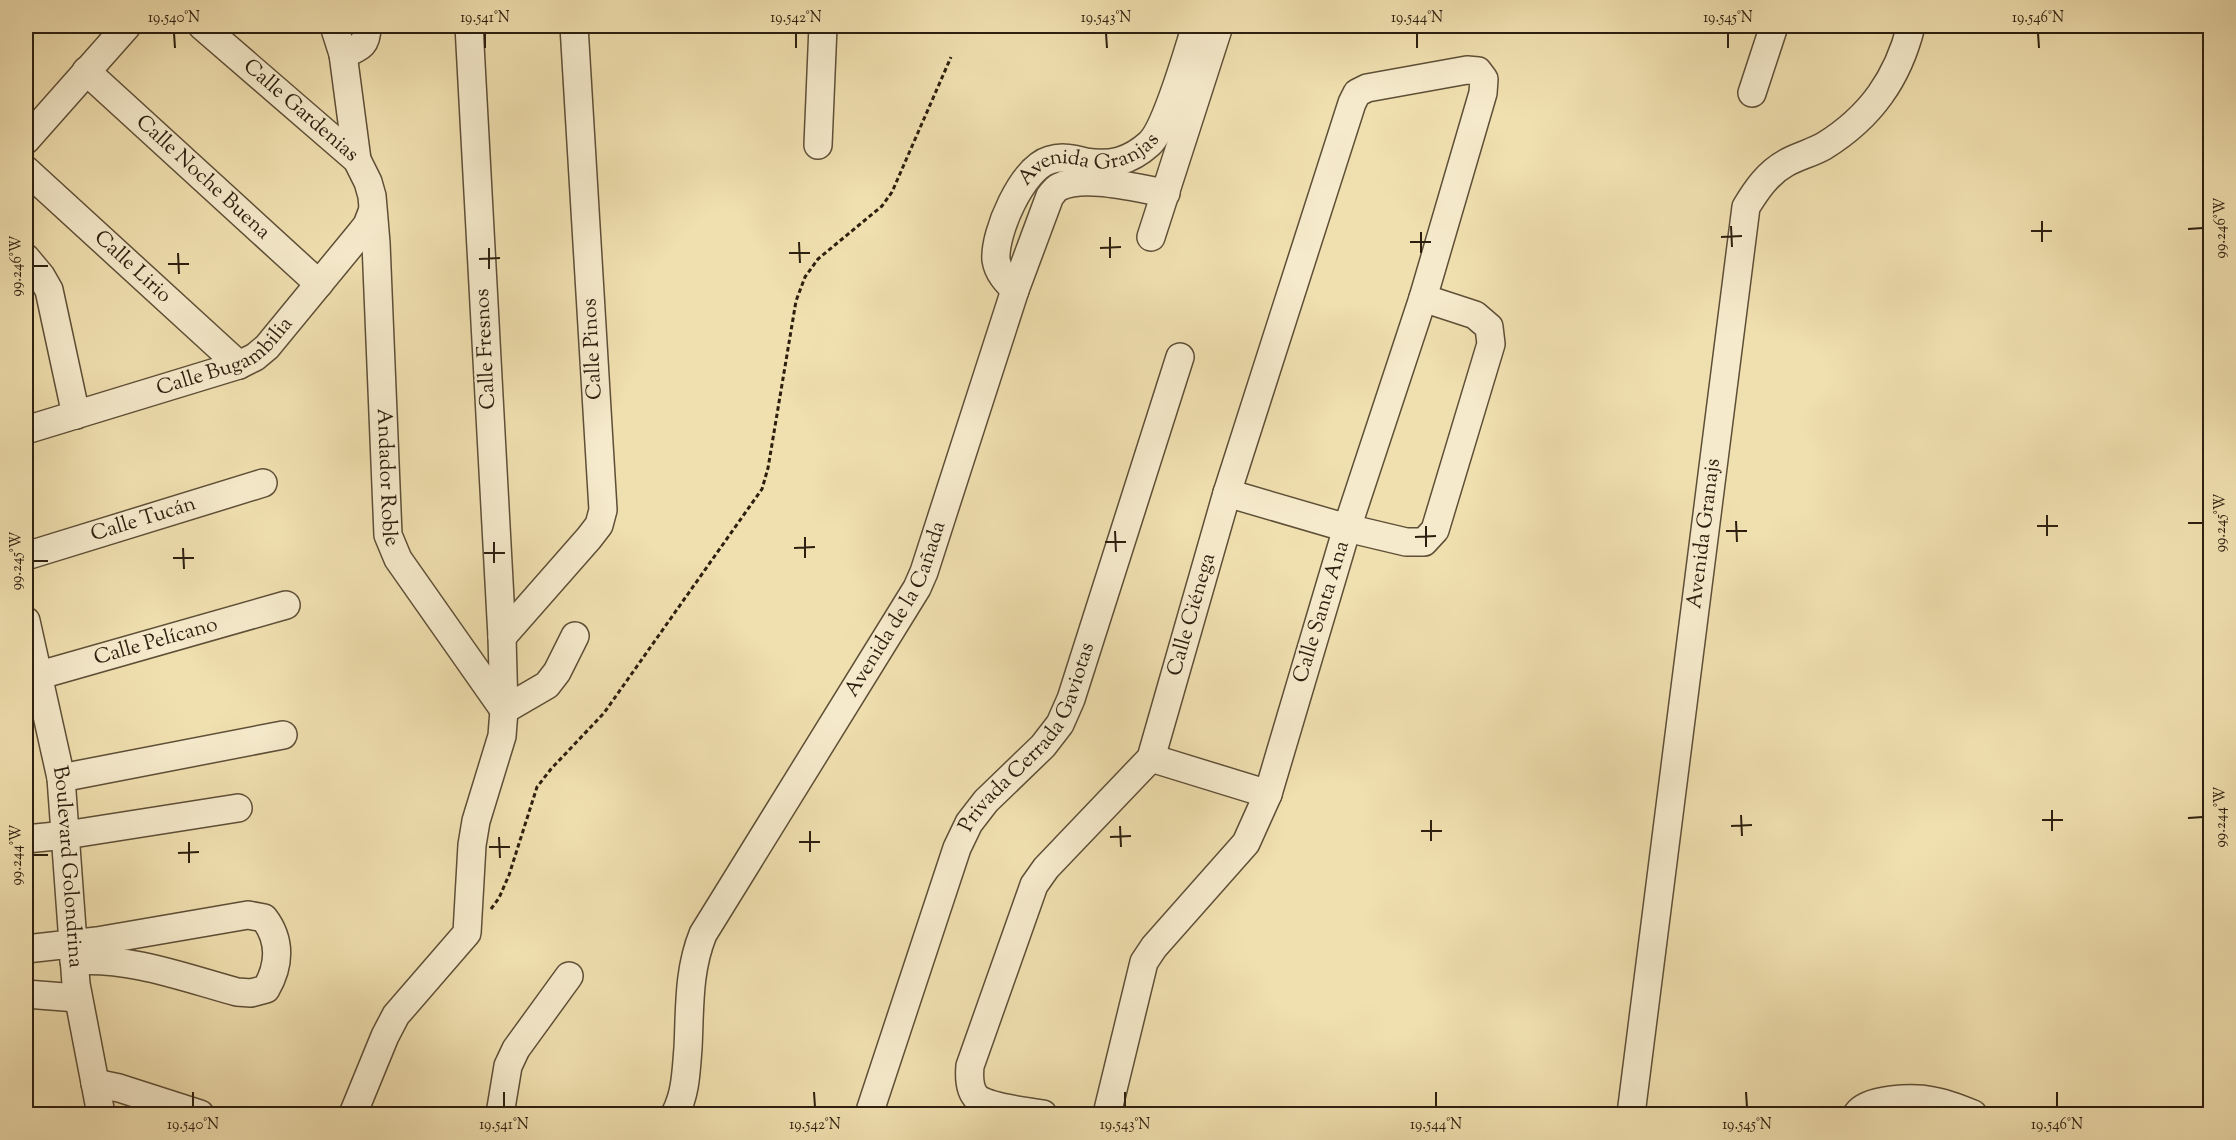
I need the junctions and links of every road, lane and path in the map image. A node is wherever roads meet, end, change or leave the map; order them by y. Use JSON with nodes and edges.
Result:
{"nodes":[{"id":1,"x":127,"y":26,"type":"edge"},
{"id":2,"x":202,"y":26,"type":"edge"},
{"id":3,"x":334,"y":26,"type":"edge"},
{"id":4,"x":368,"y":26,"type":"edge"},
{"id":5,"x":469,"y":26,"type":"edge"},
{"id":6,"x":573,"y":26,"type":"edge"},
{"id":7,"x":822,"y":26,"type":"edge"},
{"id":8,"x":1196,"y":26,"type":"edge"},
{"id":9,"x":1219,"y":26,"type":"edge"},
{"id":10,"x":1774,"y":26,"type":"edge"},
{"id":11,"x":1911,"y":26,"type":"edge"},
{"id":12,"x":343,"y":54,"type":"junction"},
{"id":13,"x":951,"y":57,"type":"dead end"},
{"id":14,"x":86,"y":71,"type":"junction"},
{"id":15,"x":1357,"y":93,"type":"joint"},
{"id":16,"x":1752,"y":93,"type":"dead end"},
{"id":17,"x":26,"y":140,"type":"edge"},
{"id":18,"x":818,"y":145,"type":"dead end"},
{"id":19,"x":357,"y":160,"type":"junction"},
{"id":20,"x":26,"y":170,"type":"edge"},
{"id":21,"x":1096,"y":173,"type":"junction"},
{"id":22,"x":1166,"y":193,"type":"junction"},
{"id":23,"x":372,"y":212,"type":"junction"},
{"id":24,"x":1151,"y":237,"type":"dead end"},
{"id":25,"x":26,"y":258,"type":"edge"},
{"id":26,"x":319,"y":284,"type":"junction"},
{"id":27,"x":1015,"y":290,"type":"junction"},
{"id":28,"x":1423,"y":298,"type":"junction"},
{"id":29,"x":1180,"y":357,"type":"dead end"},
{"id":30,"x":239,"y":365,"type":"junction"},
{"id":31,"x":76,"y":415,"type":"junction"},
{"id":32,"x":26,"y":430,"type":"edge"},
{"id":33,"x":263,"y":483,"type":"dead end"},
{"id":34,"x":1227,"y":493,"type":"junction"},
{"id":35,"x":1347,"y":528,"type":"junction"},
{"id":36,"x":26,"y":556,"type":"edge"},
{"id":37,"x":286,"y":605,"type":"dead end"},
{"id":38,"x":26,"y":621,"type":"edge"},
{"id":39,"x":575,"y":636,"type":"dead end"},
{"id":40,"x":502,"y":637,"type":"junction"},
{"id":41,"x":32,"y":677,"type":"edge"},
{"id":42,"x":504,"y":710,"type":"junction"},
{"id":43,"x":283,"y":735,"type":"dead end"},
{"id":44,"x":1150,"y":758,"type":"junction"},
{"id":45,"x":61,"y":778,"type":"junction"},
{"id":46,"x":1268,"y":794,"type":"junction"},
{"id":47,"x":238,"y":808,"type":"dead end"},
{"id":48,"x":66,"y":835,"type":"junction"},
{"id":49,"x":26,"y":839,"type":"edge"},
{"id":50,"x":467,"y":933,"type":"junction"},
{"id":51,"x":26,"y":948,"type":"edge"},
{"id":52,"x":73,"y":953,"type":"junction"},
{"id":53,"x":569,"y":976,"type":"dead end"},
{"id":54,"x":26,"y":994,"type":"edge"},
{"id":55,"x":77,"y":998,"type":"junction"},
{"id":56,"x":95,"y":1083,"type":"junction"},
{"id":57,"x":154,"y":1100,"type":"junction"},
{"id":58,"x":101,"y":1114,"type":"edge"},
{"id":59,"x":116,"y":1114,"type":"edge"},
{"id":60,"x":200,"y":1114,"type":"edge"},
{"id":61,"x":353,"y":1114,"type":"edge"},
{"id":62,"x":500,"y":1114,"type":"edge"},
{"id":63,"x":675,"y":1114,"type":"edge"},
{"id":64,"x":869,"y":1114,"type":"edge"},
{"id":65,"x":1043,"y":1114,"type":"edge"},
{"id":66,"x":1107,"y":1114,"type":"edge"},
{"id":67,"x":1630,"y":1114,"type":"edge"},
{"id":68,"x":1857,"y":1114,"type":"edge"},
{"id":69,"x":1973,"y":1114,"type":"edge"}],
"edges":[{"from":1,"to":14,"type":"street"},
{"from":2,"to":19,"type":"street","name":"Calle Gardenias"},
{"from":3,"to":12,"type":"street"},
{"from":4,"to":12,"type":"street"},
{"from":5,"to":40,"type":"street","name":"Calle Fresnos"},
{"from":6,"to":40,"type":"street","name":"Calle Pinos"},
{"from":7,"to":18,"type":"street"},
{"from":8,"to":21,"type":"street","name":"Avenida Granjas"},
{"from":9,"to":22,"type":"street","name":"Avenida Granjas"},
{"from":10,"to":16,"type":"street"},
{"from":11,"to":67,"type":"street","name":"Avenida Granajs"},
{"from":12,"to":19,"type":"street"},
{"from":13,"to":50,"type":"path"},
{"from":14,"to":17,"type":"street"},
{"from":14,"to":26,"type":"street","name":"Calle Noche Buena"},
{"from":15,"to":28,"type":"street","name":"Calle Santa Ana"},
{"from":15,"to":34,"type":"street","name":"Calle Ciénega"},
{"from":19,"to":23,"type":"street","name":"Calle Gardenias"},
{"from":20,"to":30,"type":"street","name":"Calle Lirio"},
{"from":21,"to":22,"type":"street","name":"Avenida de la Cañada"},
{"from":21,"to":27,"type":"street","name":"Avenida de la Cañada"},
{"from":21,"to":27,"type":"street","name":"Avenida Granjas"},
{"from":22,"to":24,"type":"street","name":"Avenida Granjas"},
{"from":23,"to":26,"type":"street","name":"Calle Bugambilia"},
{"from":23,"to":42,"type":"street","name":"Andador Roble"},
{"from":25,"to":31,"type":"street"},
{"from":26,"to":30,"type":"street","name":"Calle Bugambilia"},
{"from":27,"to":63,"type":"street","name":"Avenida de la Cañada"},
{"from":28,"to":35,"type":"street","name":"Calle Santa Ana"},
{"from":28,"to":35,"type":"street"},
{"from":29,"to":64,"type":"street","name":"Privada Cerrada Gaviotas"},
{"from":30,"to":31,"type":"street","name":"Calle Bugambilia"},
{"from":31,"to":32,"type":"street","name":"Calle Bugambilia"},
{"from":33,"to":36,"type":"street","name":"Calle Tucán"},
{"from":34,"to":35,"type":"street"},
{"from":34,"to":44,"type":"street","name":"Calle Ciénega"},
{"from":35,"to":46,"type":"street","name":"Calle Santa Ana"},
{"from":37,"to":41,"type":"street","name":"Calle Pelícano"},
{"from":38,"to":41,"type":"street","name":"Boulevard Golondrina"},
{"from":39,"to":42,"type":"street"},
{"from":40,"to":42,"type":"street","name":"Calle Fresnos"},
{"from":41,"to":45,"type":"street","name":"Boulevard Golondrina"},
{"from":42,"to":50,"type":"street","name":"Calle Fresnos"},
{"from":43,"to":45,"type":"street"},
{"from":44,"to":46,"type":"street"},
{"from":44,"to":65,"type":"street","name":"Calle Ciénega"},
{"from":45,"to":48,"type":"street","name":"Boulevard Golondrina"},
{"from":46,"to":66,"type":"street","name":"Calle Santa Ana"},
{"from":47,"to":48,"type":"street"},
{"from":48,"to":49,"type":"street"},
{"from":48,"to":52,"type":"street","name":"Boulevard Golondrina"},
{"from":50,"to":61,"type":"street"},
{"from":51,"to":52,"type":"street"},
{"from":52,"to":52,"type":"street"},
{"from":52,"to":55,"type":"street","name":"Boulevard Golondrina"},
{"from":53,"to":62,"type":"street"},
{"from":54,"to":55,"type":"street"},
{"from":55,"to":56,"type":"street","name":"Boulevard Golondrina"},
{"from":56,"to":57,"type":"street"},
{"from":56,"to":58,"type":"street","name":"Boulevard Golondrina"},
{"from":57,"to":59,"type":"street"},
{"from":57,"to":60,"type":"street"},
{"from":68,"to":69,"type":"street"}]}
